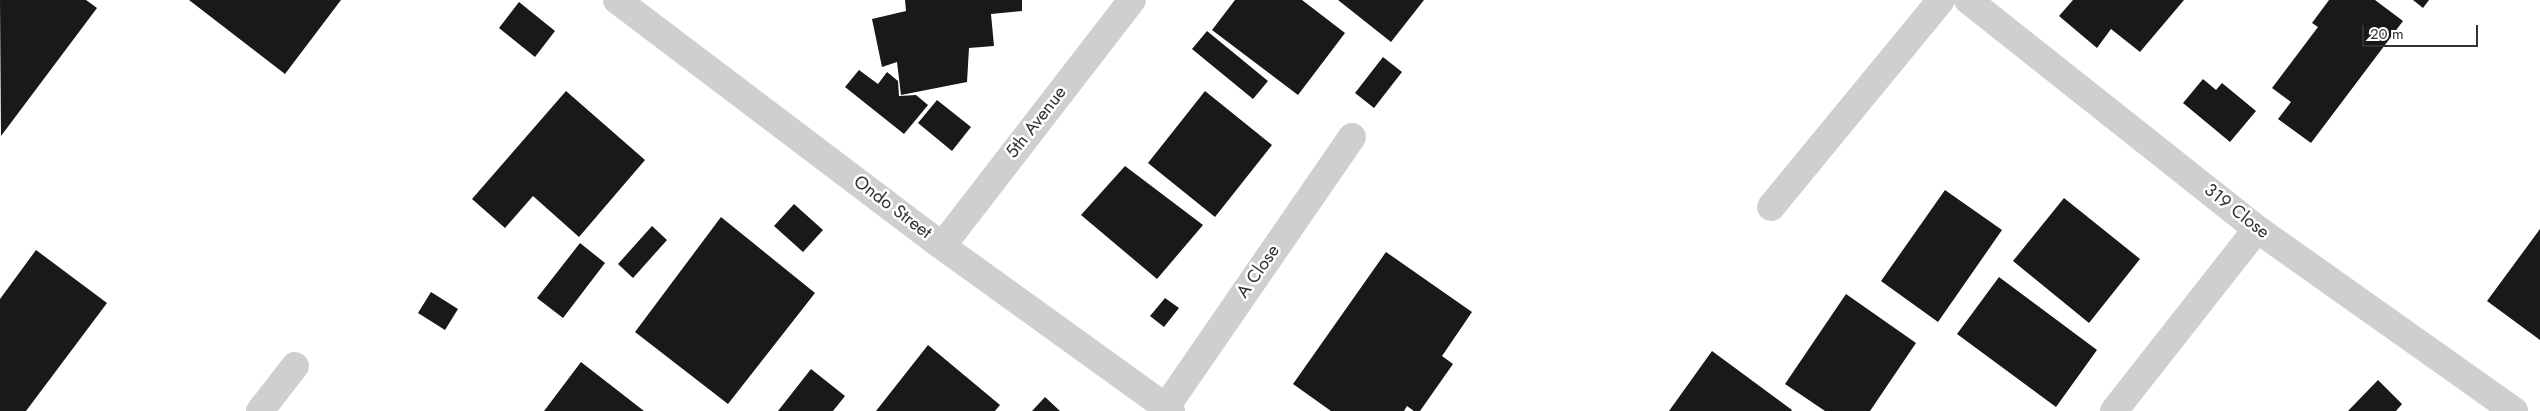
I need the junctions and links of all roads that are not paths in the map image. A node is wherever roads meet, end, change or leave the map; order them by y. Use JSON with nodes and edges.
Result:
{"nodes":[{"id":1,"x":617,"y":0,"type":"edge"},
{"id":2,"x":1132,"y":0,"type":"edge"},
{"id":3,"x":1942,"y":0,"type":"edge"},
{"id":4,"x":1968,"y":0,"type":"edge"},
{"id":5,"x":1352,"y":137,"type":"dead end"},
{"id":6,"x":1771,"y":207,"type":"dead end"},
{"id":7,"x":2257,"y":229,"type":"junction"},
{"id":8,"x":942,"y":246,"type":"junction"},
{"id":9,"x":295,"y":366,"type":"dead end"},
{"id":10,"x":1169,"y":409,"type":"edge"},
{"id":11,"x":260,"y":411,"type":"edge"},
{"id":12,"x":2114,"y":411,"type":"edge"},
{"id":13,"x":2514,"y":411,"type":"edge"}],
"edges":[{"from":1,"to":8,"type":"street","name":"Ondo Street"},
{"from":2,"to":8,"type":"street","name":"5th Avenue"},
{"from":3,"to":6,"type":"street"},
{"from":4,"to":7,"type":"street","name":"319 Close"},
{"from":5,"to":10,"type":"street","name":"A Close"},
{"from":7,"to":12,"type":"street"},
{"from":7,"to":13,"type":"street","name":"319 Close"},
{"from":8,"to":10,"type":"street","name":"Ondo Street"},
{"from":9,"to":11,"type":"street"}]}
